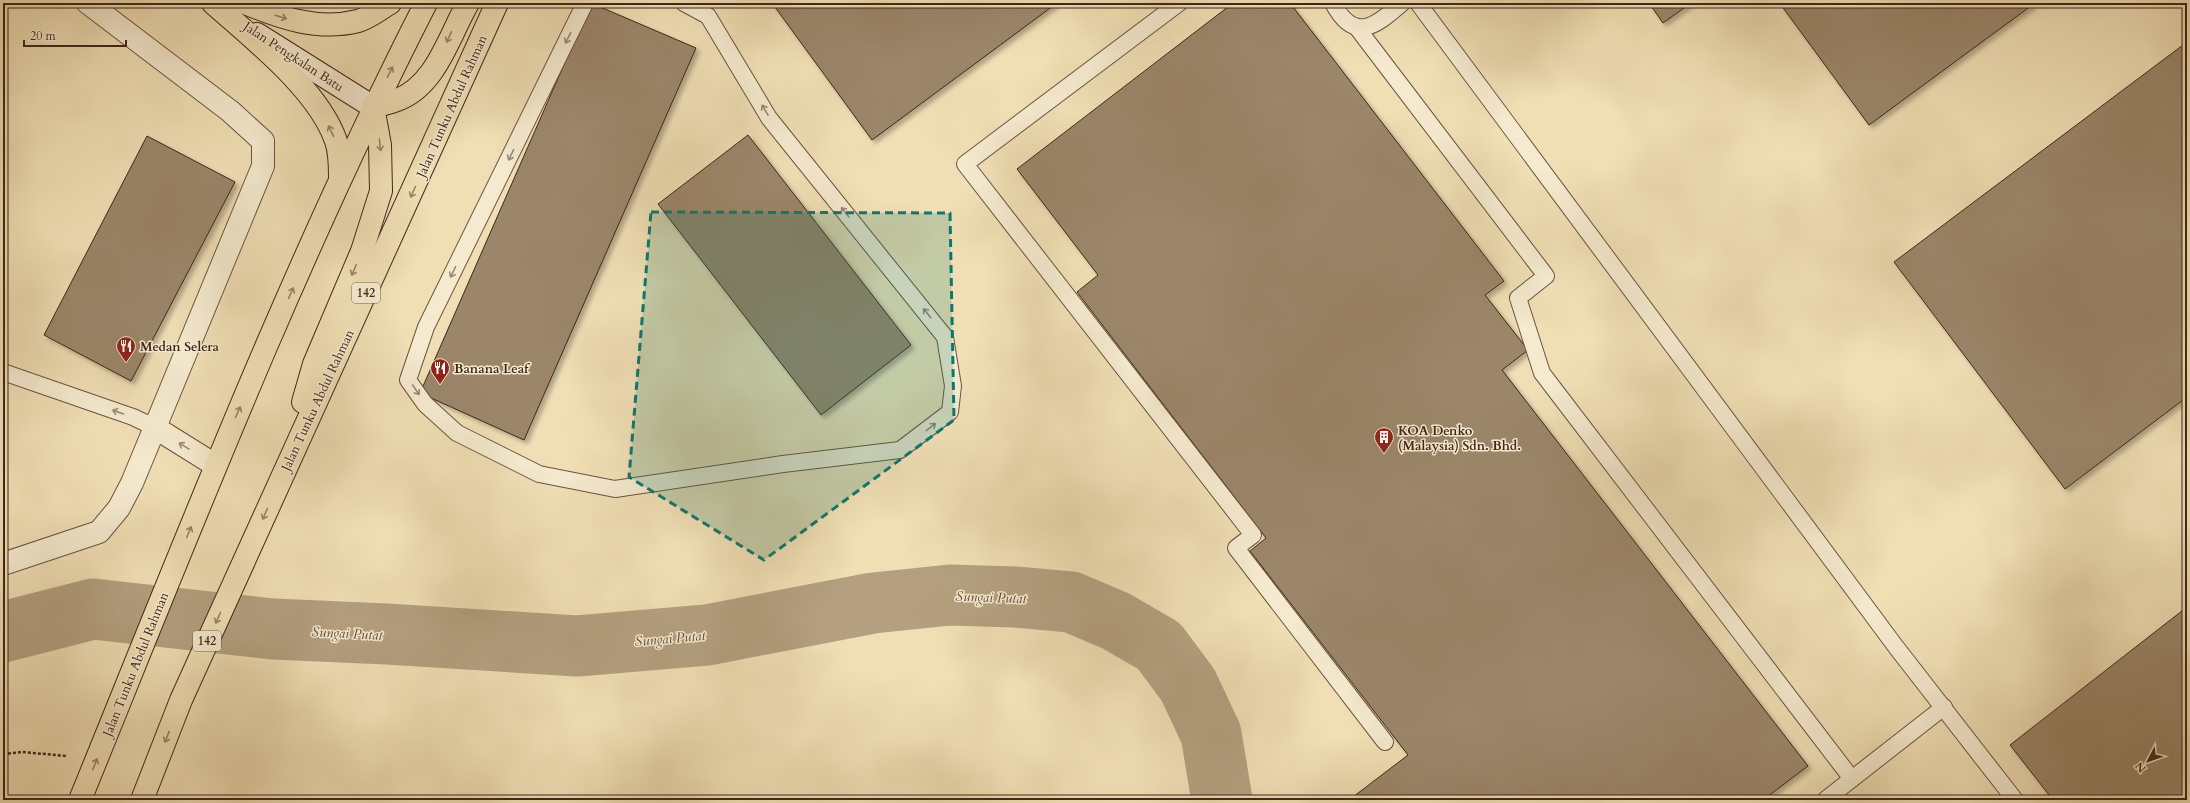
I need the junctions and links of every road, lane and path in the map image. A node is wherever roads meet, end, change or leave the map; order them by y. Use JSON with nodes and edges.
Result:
{"nodes":[{"id":1,"x":88,"y":3,"type":"edge"},
{"id":2,"x":213,"y":3,"type":"edge"},
{"id":3,"x":217,"y":3,"type":"edge"},
{"id":4,"x":245,"y":3,"type":"edge"},
{"id":5,"x":390,"y":3,"type":"edge"},
{"id":6,"x":426,"y":3,"type":"edge"},
{"id":7,"x":468,"y":3,"type":"edge"},
{"id":8,"x":497,"y":3,"type":"edge"},
{"id":9,"x":585,"y":3,"type":"edge"},
{"id":10,"x":684,"y":3,"type":"edge"},
{"id":11,"x":1179,"y":3,"type":"edge"},
{"id":12,"x":1333,"y":3,"type":"edge"},
{"id":13,"x":1402,"y":3,"type":"edge"},
{"id":14,"x":1418,"y":3,"type":"edge"},
{"id":15,"x":1358,"y":29,"type":"junction"},
{"id":16,"x":373,"y":107,"type":"junction"},
{"id":17,"x":339,"y":182,"type":"junction"},
{"id":18,"x":3,"y":372,"type":"edge"},
{"id":19,"x":154,"y":427,"type":"junction"},
{"id":20,"x":215,"y":465,"type":"junction"},
{"id":21,"x":277,"y":487,"type":"junction"},
{"id":22,"x":3,"y":564,"type":"edge"},
{"id":23,"x":1944,"y":707,"type":"junction"},
{"id":24,"x":1385,"y":742,"type":"dead end"},
{"id":25,"x":3,"y":754,"type":"edge"},
{"id":26,"x":97,"y":759,"type":"junction"},
{"id":27,"x":1852,"y":779,"type":"junction"},
{"id":28,"x":80,"y":800,"type":"edge"},
{"id":29,"x":142,"y":800,"type":"edge"},
{"id":30,"x":1825,"y":800,"type":"edge"},
{"id":31,"x":2015,"y":800,"type":"edge"}],
"edges":[{"from":1,"to":19,"type":"street"},
{"from":17,"to":2,"type":"main road","one_way":true},
{"from":3,"to":16,"type":"street","name":"Jalan Pengkalan Batu"},
{"from":4,"to":5,"type":"main road","one_way":true},
{"from":16,"to":6,"type":"main road","name":"Jalan Tunku Abdul Rahman","one_way":true},
{"from":7,"to":16,"type":"main road","one_way":true},
{"from":8,"to":21,"type":"main road","name":"Jalan Tunku Abdul Rahman","number":"142","one_way":true},
{"from":9,"to":10,"type":"lane","one_way":true},
{"from":11,"to":24,"type":"lane"},
{"from":12,"to":15,"type":"lane"},
{"from":13,"to":15,"type":"lane"},
{"from":14,"to":23,"type":"lane"},
{"from":15,"to":27,"type":"lane"},
{"from":16,"to":17,"type":"main road","name":"Jalan Tunku Abdul Rahman"},
{"from":16,"to":21,"type":"main road","one_way":true},
{"from":20,"to":17,"type":"main road","name":"Jalan Tunku Abdul Rahman","one_way":true},
{"from":19,"to":18,"type":"lane","one_way":true},
{"from":20,"to":19,"type":"street","one_way":true},
{"from":19,"to":22,"type":"street"},
{"from":26,"to":20,"type":"main road","name":"Jalan Tunku Abdul Rahman","one_way":true},
{"from":21,"to":29,"type":"main road","name":"Jalan Tunku Abdul Rahman","number":"142","one_way":true},
{"from":23,"to":27,"type":"lane"},
{"from":23,"to":31,"type":"lane"},
{"from":25,"to":26,"type":"path"},
{"from":28,"to":26,"type":"main road","name":"Jalan Tunku Abdul Rahman","one_way":true},
{"from":27,"to":30,"type":"lane"}]}
